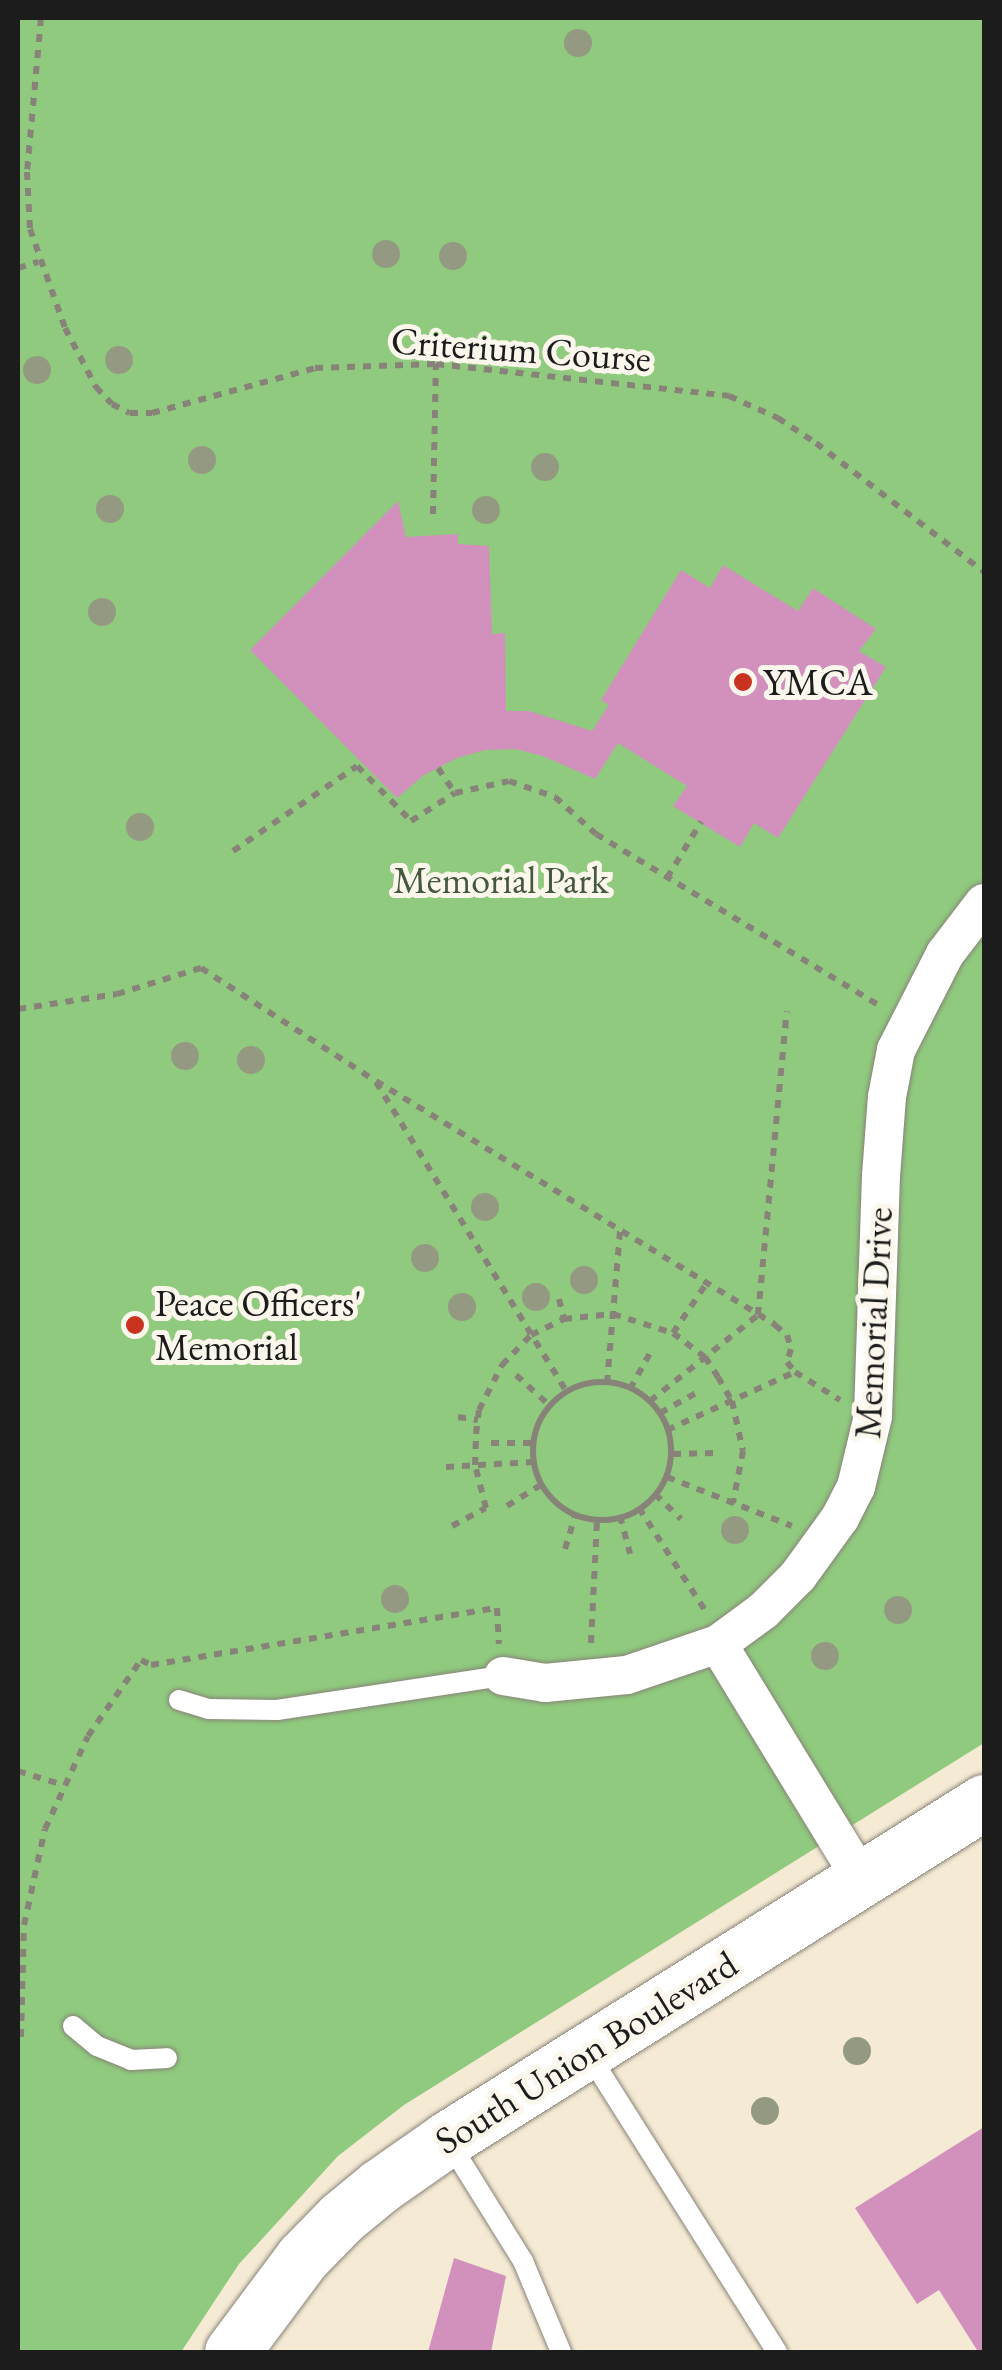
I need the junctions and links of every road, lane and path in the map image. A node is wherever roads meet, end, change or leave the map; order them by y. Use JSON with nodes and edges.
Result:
{"nodes":[{"id":1,"x":41,"y":18,"type":"edge"},
{"id":2,"x":38,"y":262,"type":"junction"},
{"id":3,"x":18,"y":268,"type":"edge"},
{"id":4,"x":436,"y":364,"type":"junction"},
{"id":5,"x":433,"y":514,"type":"dead end"},
{"id":6,"x":984,"y":572,"type":"edge"},
{"id":7,"x":438,"y":768,"type":"dead end"},
{"id":8,"x":454,"y":793,"type":"junction"},
{"id":9,"x":701,"y":822,"type":"dead end"},
{"id":10,"x":233,"y":851,"type":"dead end"},
{"id":11,"x":668,"y":878,"type":"junction"},
{"id":12,"x":984,"y":903,"type":"edge"},
{"id":13,"x":18,"y":1009,"type":"edge"},
{"id":14,"x":787,"y":1011,"type":"dead end"},
{"id":15,"x":908,"y":1023,"type":"junction"},
{"id":16,"x":376,"y":1081,"type":"junction"},
{"id":17,"x":620,"y":1231,"type":"junction"},
{"id":18,"x":706,"y":1284,"type":"junction"},
{"id":19,"x":559,"y":1299,"type":"dead end"},
{"id":20,"x":613,"y":1314,"type":"junction"},
{"id":21,"x":758,"y":1315,"type":"junction"},
{"id":22,"x":564,"y":1319,"type":"junction"},
{"id":23,"x":674,"y":1333,"type":"junction"},
{"id":24,"x":531,"y":1334,"type":"junction"},
{"id":25,"x":650,"y":1353,"type":"dead end"},
{"id":26,"x":705,"y":1357,"type":"junction"},
{"id":27,"x":795,"y":1372,"type":"junction"},
{"id":28,"x":516,"y":1374,"type":"dead end"},
{"id":29,"x":607,"y":1383,"type":"junction"},
{"id":30,"x":630,"y":1389,"type":"junction"},
{"id":31,"x":566,"y":1391,"type":"junction"},
{"id":32,"x":698,"y":1392,"type":"dead end"},
{"id":33,"x":732,"y":1400,"type":"junction"},
{"id":34,"x":650,"y":1401,"type":"junction"},
{"id":35,"x":548,"y":1404,"type":"junction"},
{"id":36,"x":660,"y":1414,"type":"junction"},
{"id":37,"x":840,"y":1415,"type":"dead end"},
{"id":38,"x":458,"y":1416,"type":"dead end"},
{"id":39,"x":478,"y":1420,"type":"junction"},
{"id":40,"x":667,"y":1430,"type":"junction"},
{"id":41,"x":492,"y":1443,"type":"dead end"},
{"id":42,"x":533,"y":1444,"type":"junction"},
{"id":43,"x":716,"y":1453,"type":"dead end"},
{"id":44,"x":673,"y":1454,"type":"junction"},
{"id":45,"x":533,"y":1462,"type":"junction"},
{"id":46,"x":475,"y":1465,"type":"junction"},
{"id":47,"x":446,"y":1467,"type":"dead end"},
{"id":48,"x":667,"y":1477,"type":"junction"},
{"id":49,"x":540,"y":1485,"type":"junction"},
{"id":50,"x":655,"y":1494,"type":"junction"},
{"id":51,"x":733,"y":1503,"type":"junction"},
{"id":52,"x":507,"y":1506,"type":"dead end"},
{"id":53,"x":639,"y":1508,"type":"junction"},
{"id":54,"x":806,"y":1512,"type":"dead end"},
{"id":55,"x":576,"y":1514,"type":"junction"},
{"id":56,"x":620,"y":1516,"type":"junction"},
{"id":57,"x":681,"y":1519,"type":"dead end"},
{"id":58,"x":598,"y":1520,"type":"junction"},
{"id":59,"x":452,"y":1526,"type":"dead end"},
{"id":60,"x":796,"y":1528,"type":"junction"},
{"id":61,"x":784,"y":1543,"type":"dead end"},
{"id":62,"x":564,"y":1549,"type":"dead end"},
{"id":63,"x":630,"y":1554,"type":"dead end"},
{"id":64,"x":715,"y":1606,"type":"dead end"},
{"id":65,"x":706,"y":1625,"type":"junction"},
{"id":66,"x":607,"y":1646,"type":"dead end"},
{"id":67,"x":590,"y":1649,"type":"junction"},
{"id":68,"x":574,"y":1650,"type":"dead end"},
{"id":69,"x":509,"y":1661,"type":"junction"},
{"id":70,"x":179,"y":1700,"type":"dead end"},
{"id":71,"x":18,"y":1771,"type":"edge"},
{"id":72,"x":62,"y":1785,"type":"junction"},
{"id":73,"x":984,"y":1802,"type":"edge"},
{"id":74,"x":860,"y":1878,"type":"junction"},
{"id":75,"x":21,"y":1953,"type":"edge"},
{"id":76,"x":18,"y":1964,"type":"edge"},
{"id":77,"x":73,"y":2026,"type":"dead end"},
{"id":78,"x":21,"y":2037,"type":"dead end"},
{"id":79,"x":587,"y":2051,"type":"junction"},
{"id":80,"x":167,"y":2058,"type":"dead end"},
{"id":81,"x":447,"y":2140,"type":"junction"},
{"id":82,"x":232,"y":2352,"type":"edge"},
{"id":83,"x":561,"y":2352,"type":"edge"},
{"id":84,"x":777,"y":2352,"type":"edge"}],
"edges":[{"from":1,"to":2,"type":"path","name":"Criterium Course"},
{"from":2,"to":3,"type":"path"},
{"from":2,"to":4,"type":"path","name":"Criterium Course"},
{"from":4,"to":5,"type":"path"},
{"from":4,"to":6,"type":"path","name":"Criterium Course"},
{"from":7,"to":8,"type":"path"},
{"from":8,"to":10,"type":"path"},
{"from":8,"to":11,"type":"path"},
{"from":9,"to":11,"type":"path"},
{"from":11,"to":15,"type":"path"},
{"from":12,"to":15,"type":"street","name":"Memorial Drive"},
{"from":13,"to":16,"type":"path"},
{"from":14,"to":21,"type":"path"},
{"from":15,"to":65,"type":"street","name":"Memorial Drive"},
{"from":16,"to":17,"type":"path"},
{"from":16,"to":24,"type":"path"},
{"from":17,"to":18,"type":"path"},
{"from":17,"to":20,"type":"path"},
{"from":18,"to":21,"type":"path"},
{"from":18,"to":23,"type":"path"},
{"from":19,"to":22,"type":"path"},
{"from":20,"to":22,"type":"path"},
{"from":20,"to":23,"type":"path"},
{"from":20,"to":29,"type":"path"},
{"from":21,"to":26,"type":"path"},
{"from":21,"to":27,"type":"path"},
{"from":22,"to":24,"type":"path"},
{"from":23,"to":26,"type":"path"},
{"from":24,"to":31,"type":"path"},
{"from":24,"to":39,"type":"path"},
{"from":25,"to":30,"type":"path"},
{"from":26,"to":33,"type":"path"},
{"from":26,"to":34,"type":"path"},
{"from":27,"to":33,"type":"path"},
{"from":27,"to":37,"type":"path"},
{"from":28,"to":35,"type":"path"},
{"from":29,"to":30,"type":"path"},
{"from":29,"to":31,"type":"path"},
{"from":30,"to":34,"type":"path"},
{"from":31,"to":35,"type":"path"},
{"from":32,"to":36,"type":"path"},
{"from":33,"to":40,"type":"path"},
{"from":33,"to":51,"type":"path"},
{"from":34,"to":36,"type":"path"},
{"from":35,"to":42,"type":"path"},
{"from":36,"to":40,"type":"path"},
{"from":38,"to":39,"type":"path"},
{"from":39,"to":46,"type":"path"},
{"from":40,"to":44,"type":"path"},
{"from":41,"to":42,"type":"path"},
{"from":42,"to":45,"type":"path"},
{"from":43,"to":44,"type":"path"},
{"from":44,"to":48,"type":"path"},
{"from":45,"to":46,"type":"path"},
{"from":45,"to":49,"type":"path"},
{"from":46,"to":47,"type":"path"},
{"from":46,"to":59,"type":"path"},
{"from":48,"to":50,"type":"path"},
{"from":48,"to":51,"type":"path"},
{"from":49,"to":52,"type":"path"},
{"from":49,"to":55,"type":"path"},
{"from":50,"to":53,"type":"path"},
{"from":50,"to":57,"type":"path"},
{"from":51,"to":60,"type":"path"},
{"from":53,"to":56,"type":"path"},
{"from":53,"to":65,"type":"path"},
{"from":54,"to":60,"type":"path"},
{"from":55,"to":58,"type":"path"},
{"from":55,"to":62,"type":"path"},
{"from":56,"to":58,"type":"path"},
{"from":56,"to":63,"type":"path"},
{"from":58,"to":67,"type":"path"},
{"from":60,"to":61,"type":"path"},
{"from":64,"to":65,"type":"path"},
{"from":65,"to":69,"type":"street","name":"Memorial Drive"},
{"from":65,"to":74,"type":"street"},
{"from":66,"to":67,"type":"path"},
{"from":67,"to":68,"type":"path"},
{"from":69,"to":70,"type":"lane","name":"Memorial Drive"},
{"from":69,"to":72,"type":"path"},
{"from":71,"to":72,"type":"path"},
{"from":72,"to":75,"type":"path"},
{"from":73,"to":74,"type":"main road","name":"South Union Boulevard"},
{"from":74,"to":79,"type":"main road","name":"South Union Boulevard"},
{"from":75,"to":76,"type":"path"},
{"from":75,"to":78,"type":"path"},
{"from":77,"to":80,"type":"lane"},
{"from":79,"to":81,"type":"main road","name":"South Union Boulevard"},
{"from":79,"to":84,"type":"lane"},
{"from":81,"to":82,"type":"main road","name":"South Union Boulevard"},
{"from":81,"to":83,"type":"lane"}]}
